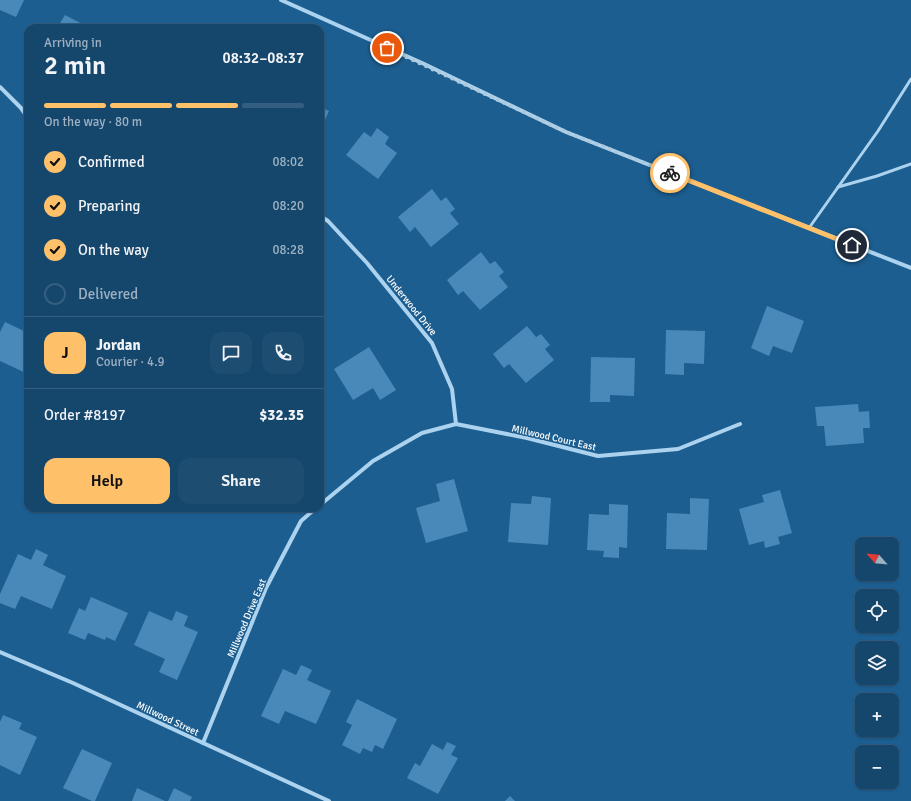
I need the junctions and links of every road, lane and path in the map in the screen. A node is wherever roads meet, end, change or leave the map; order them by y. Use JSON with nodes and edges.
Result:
{"nodes":[{"id":1,"x":281,"y":0,"type":"edge"},
{"id":2,"x":911,"y":79,"type":"edge"},
{"id":3,"x":0,"y":87,"type":"edge"},
{"id":4,"x":24,"y":112,"type":"edge"},
{"id":5,"x":911,"y":164,"type":"edge"},
{"id":6,"x":838,"y":187,"type":"junction"},
{"id":7,"x":324,"y":218,"type":"edge"},
{"id":8,"x":809,"y":228,"type":"junction"},
{"id":9,"x":911,"y":268,"type":"edge"},
{"id":10,"x":456,"y":424,"type":"junction"},
{"id":11,"x":740,"y":424,"type":"dead end"},
{"id":12,"x":324,"y":502,"type":"edge"},
{"id":13,"x":311,"y":512,"type":"edge"},
{"id":14,"x":0,"y":652,"type":"edge"},
{"id":15,"x":203,"y":743,"type":"junction"},
{"id":16,"x":329,"y":801,"type":"edge"}],
"edges":[{"from":1,"to":8,"type":"street"},
{"from":2,"to":6,"type":"lane"},
{"from":3,"to":4,"type":"street"},
{"from":5,"to":6,"type":"lane"},
{"from":6,"to":8,"type":"lane"},
{"from":7,"to":10,"type":"street","name":"Underwood Drive"},
{"from":8,"to":9,"type":"street"},
{"from":10,"to":11,"type":"street","name":"Millwood Court East"},
{"from":10,"to":12,"type":"street"},
{"from":13,"to":15,"type":"street","name":"Millwood Drive East"},
{"from":14,"to":15,"type":"street","name":"Millwood Street"},
{"from":15,"to":16,"type":"street","name":"Millwood Street"}]}
